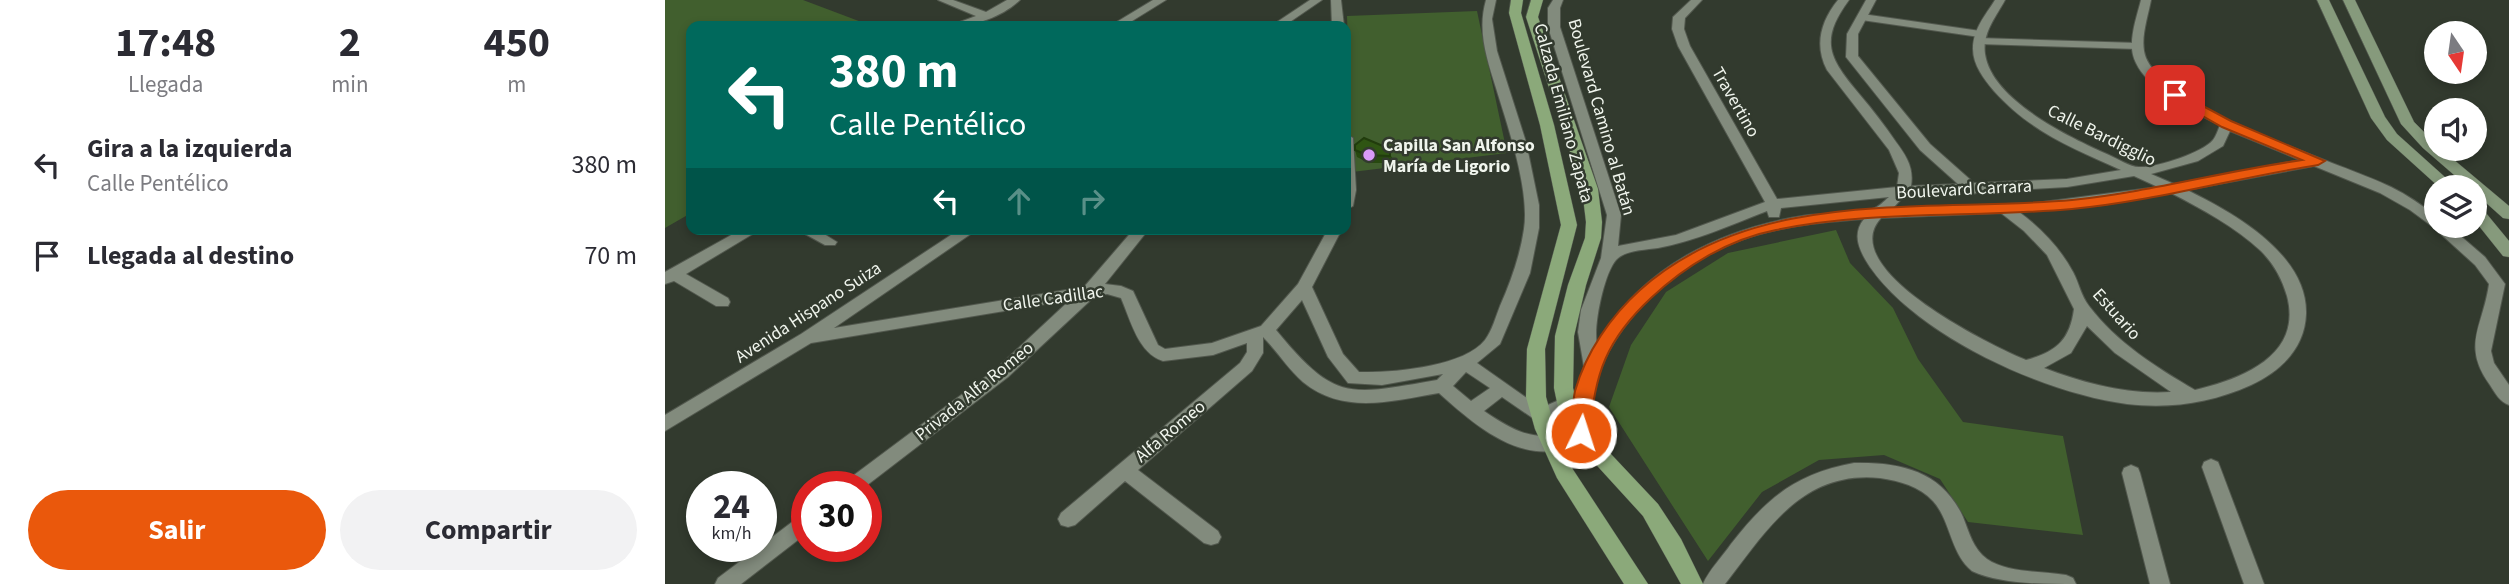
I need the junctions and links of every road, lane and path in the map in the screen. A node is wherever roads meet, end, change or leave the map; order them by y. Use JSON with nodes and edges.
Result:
{"nodes":[{"id":1,"x":943,"y":0,"type":"edge"},
{"id":2,"x":1000,"y":0,"type":"edge"},
{"id":3,"x":1015,"y":0,"type":"edge"},
{"id":4,"x":1161,"y":0,"type":"edge"},
{"id":5,"x":1317,"y":0,"type":"edge"},
{"id":6,"x":1336,"y":0,"type":"edge"},
{"id":7,"x":1491,"y":0,"type":"edge"},
{"id":8,"x":1517,"y":0,"type":"edge"},
{"id":9,"x":1537,"y":0,"type":"edge"},
{"id":10,"x":1558,"y":0,"type":"edge"},
{"id":11,"x":1697,"y":0,"type":"edge"},
{"id":12,"x":1844,"y":0,"type":"edge"},
{"id":13,"x":1871,"y":0,"type":"edge"},
{"id":14,"x":2000,"y":0,"type":"edge"},
{"id":15,"x":2146,"y":0,"type":"edge"},
{"id":16,"x":2349,"y":0,"type":"edge"},
{"id":17,"x":2326,"y":6,"type":"edge"},
{"id":18,"x":977,"y":16,"type":"junction"},
{"id":19,"x":2357,"y":16,"type":"junction"},
{"id":20,"x":1862,"y":17,"type":"junction"},
{"id":21,"x":966,"y":21,"type":"edge"},
{"id":22,"x":1125,"y":21,"type":"edge"},
{"id":23,"x":1285,"y":21,"type":"edge"},
{"id":24,"x":1338,"y":21,"type":"edge"},
{"id":25,"x":1980,"y":38,"type":"junction"},
{"id":26,"x":2138,"y":46,"type":"junction"},
{"id":27,"x":2227,"y":124,"type":"junction"},
{"id":28,"x":2318,"y":161,"type":"junction"},
{"id":29,"x":2139,"y":173,"type":"junction"},
{"id":30,"x":2435,"y":175,"type":"edge"},
{"id":31,"x":1970,"y":188,"type":"junction"},
{"id":32,"x":2175,"y":190,"type":"junction"},
{"id":33,"x":1902,"y":191,"type":"junction"},
{"id":34,"x":1773,"y":204,"type":"junction"},
{"id":35,"x":2002,"y":208,"type":"junction"},
{"id":36,"x":2424,"y":213,"type":"edge"},
{"id":37,"x":1876,"y":214,"type":"junction"},
{"id":38,"x":2509,"y":214,"type":"edge"},
{"id":39,"x":1775,"y":225,"type":"junction"},
{"id":40,"x":2487,"y":226,"type":"edge"},
{"id":41,"x":1613,"y":230,"type":"junction"},
{"id":42,"x":743,"y":235,"type":"edge"},
{"id":43,"x":815,"y":235,"type":"edge"},
{"id":44,"x":962,"y":235,"type":"edge"},
{"id":45,"x":1137,"y":235,"type":"edge"},
{"id":46,"x":1332,"y":235,"type":"edge"},
{"id":47,"x":2454,"y":238,"type":"edge"},
{"id":48,"x":830,"y":242,"type":"dead end"},
{"id":49,"x":1645,"y":246,"type":"junction"},
{"id":50,"x":2509,"y":253,"type":"edge"},
{"id":51,"x":1609,"y":258,"type":"junction"},
{"id":52,"x":670,"y":276,"type":"edge"},
{"id":53,"x":1304,"y":287,"type":"junction"},
{"id":54,"x":1091,"y":290,"type":"junction"},
{"id":55,"x":722,"y":302,"type":"dead end"},
{"id":56,"x":2082,"y":309,"type":"junction"},
{"id":57,"x":1261,"y":332,"type":"junction"},
{"id":58,"x":807,"y":338,"type":"junction"},
{"id":59,"x":1464,"y":364,"type":"junction"},
{"id":60,"x":1593,"y":367,"type":"junction"},
{"id":61,"x":2025,"y":367,"type":"junction"},
{"id":62,"x":1354,"y":378,"type":"junction"},
{"id":63,"x":1442,"y":386,"type":"junction"},
{"id":64,"x":1501,"y":388,"type":"junction"},
{"id":65,"x":1584,"y":393,"type":"junction"},
{"id":66,"x":1341,"y":396,"type":"junction"},
{"id":67,"x":2194,"y":398,"type":"junction"},
{"id":68,"x":2509,"y":398,"type":"edge"},
{"id":69,"x":1568,"y":405,"type":"junction"},
{"id":70,"x":1472,"y":410,"type":"junction"},
{"id":71,"x":1540,"y":416,"type":"junction"},
{"id":72,"x":665,"y":424,"type":"edge"},
{"id":73,"x":1581,"y":433,"type":"junction"},
{"id":74,"x":1551,"y":444,"type":"junction"},
{"id":75,"x":2211,"y":467,"type":"dead end"},
{"id":76,"x":1124,"y":470,"type":"junction"},
{"id":77,"x":873,"y":471,"type":"edge"},
{"id":78,"x":2131,"y":473,"type":"dead end"},
{"id":79,"x":1067,"y":519,"type":"dead end"},
{"id":80,"x":791,"y":534,"type":"edge"},
{"id":81,"x":1211,"y":537,"type":"dead end"},
{"id":82,"x":725,"y":584,"type":"edge"},
{"id":83,"x":1637,"y":584,"type":"edge"},
{"id":84,"x":1692,"y":584,"type":"edge"},
{"id":85,"x":1713,"y":584,"type":"edge"},
{"id":86,"x":2066,"y":584,"type":"edge"},
{"id":87,"x":2160,"y":584,"type":"edge"},
{"id":88,"x":2254,"y":584,"type":"edge"}],
"edges":[{"from":1,"to":18,"type":"street"},
{"from":2,"to":18,"type":"street"},
{"from":3,"to":18,"type":"street"},
{"from":4,"to":22,"type":"street"},
{"from":5,"to":23,"type":"street"},
{"from":6,"to":24,"type":"street"},
{"from":7,"to":59,"type":"street"},
{"from":8,"to":71,"type":"main road","name":"Calzada Emiliano Zapata"},
{"from":9,"to":69,"type":"main road","name":"Calzada Emiliano Zapata"},
{"from":10,"to":41,"type":"street","name":"Boulevard Camino al Batán"},
{"from":11,"to":34,"type":"street","name":"Travertino"},
{"from":12,"to":33,"type":"street"},
{"from":13,"to":20,"type":"street","name":"Estuario"},
{"from":14,"to":25,"type":"street"},
{"from":15,"to":26,"type":"street"},
{"from":16,"to":19,"type":"main road"},
{"from":17,"to":19,"type":"main road"},
{"from":17,"to":30,"type":"main road"},
{"from":18,"to":21,"type":"street"},
{"from":19,"to":38,"type":"main road"},
{"from":20,"to":25,"type":"lane"},
{"from":20,"to":31,"type":"street","name":"Estuario"},
{"from":25,"to":26,"type":"lane"},
{"from":25,"to":29,"type":"street","name":"Calle Bardigglio"},
{"from":26,"to":27,"type":"street"},
{"from":27,"to":28,"type":"street"},
{"from":27,"to":29,"type":"street","name":"Boulevard Carrara"},
{"from":28,"to":32,"type":"street","name":"Boulevard Carrara"},
{"from":28,"to":36,"type":"street"},
{"from":29,"to":31,"type":"street","name":"Boulevard Carrara"},
{"from":29,"to":32,"type":"street","name":"Calle Bardigglio"},
{"from":31,"to":33,"type":"street","name":"Boulevard Carrara"},
{"from":31,"to":35,"type":"street","name":"Estuario"},
{"from":32,"to":35,"type":"street","name":"Boulevard Carrara"},
{"from":32,"to":67,"type":"street","name":"Calle Bardigglio"},
{"from":33,"to":34,"type":"street","name":"Boulevard Carrara"},
{"from":33,"to":37,"type":"street"},
{"from":34,"to":39,"type":"street","name":"Travertino"},
{"from":34,"to":49,"type":"street","name":"Boulevard Carrara"},
{"from":35,"to":37,"type":"street","name":"Boulevard Carrara"},
{"from":35,"to":56,"type":"street","name":"Estuario"},
{"from":37,"to":39,"type":"street","name":"Boulevard Carrara"},
{"from":37,"to":61,"type":"street","name":"Calle Bardigglio"},
{"from":39,"to":60,"type":"street","name":"Boulevard Carrara"},
{"from":40,"to":50,"type":"main road"},
{"from":41,"to":49,"type":"street"},
{"from":41,"to":51,"type":"street","name":"Boulevard Camino al Batán"},
{"from":42,"to":52,"type":"street"},
{"from":43,"to":48,"type":"street"},
{"from":44,"to":58,"type":"street","name":"Avenida Hispano Suiza"},
{"from":45,"to":54,"type":"street","name":"Privada Alfa Romeo"},
{"from":46,"to":53,"type":"street"},
{"from":47,"to":68,"type":"street"},
{"from":49,"to":51,"type":"street","name":"Boulevard Carrara"},
{"from":51,"to":60,"type":"street","name":"Boulevard Camino al Batán"},
{"from":52,"to":55,"type":"street"},
{"from":53,"to":57,"type":"street"},
{"from":53,"to":62,"type":"street"},
{"from":54,"to":57,"type":"street","name":"Calle Cadillac"},
{"from":54,"to":58,"type":"street","name":"Calle Cadillac"},
{"from":54,"to":77,"type":"street","name":"Privada Alfa Romeo"},
{"from":56,"to":61,"type":"street"},
{"from":56,"to":67,"type":"street","name":"Estuario"},
{"from":57,"to":66,"type":"street"},
{"from":57,"to":76,"type":"street","name":"Alfa Romeo"},
{"from":58,"to":72,"type":"street","name":"Avenida Hispano Suiza"},
{"from":59,"to":62,"type":"street"},
{"from":59,"to":63,"type":"street"},
{"from":59,"to":64,"type":"street"},
{"from":60,"to":65,"type":"street","name":"Boulevard Carrara"},
{"from":61,"to":67,"type":"street","name":"Calle Bardigglio"},
{"from":62,"to":66,"type":"street"},
{"from":63,"to":66,"type":"street"},
{"from":63,"to":70,"type":"street"},
{"from":64,"to":70,"type":"street"},
{"from":64,"to":71,"type":"street"},
{"from":65,"to":69,"type":"street"},
{"from":65,"to":73,"type":"street","name":"Boulevard Carrara"},
{"from":69,"to":71,"type":"street"},
{"from":69,"to":73,"type":"main road","name":"Calzada Emiliano Zapata"},
{"from":70,"to":74,"type":"street"},
{"from":71,"to":74,"type":"main road","name":"Calzada Emiliano Zapata"},
{"from":73,"to":74,"type":"street"},
{"from":73,"to":84,"type":"main road","name":"Calzada Emiliano Zapata"},
{"from":74,"to":83,"type":"main road","name":"Calzada Emiliano Zapata"},
{"from":75,"to":88,"type":"street"},
{"from":76,"to":79,"type":"street","name":"Alfa Romeo"},
{"from":76,"to":81,"type":"street"},
{"from":78,"to":87,"type":"street"},
{"from":80,"to":82,"type":"street"},
{"from":85,"to":86,"type":"street"}]}
